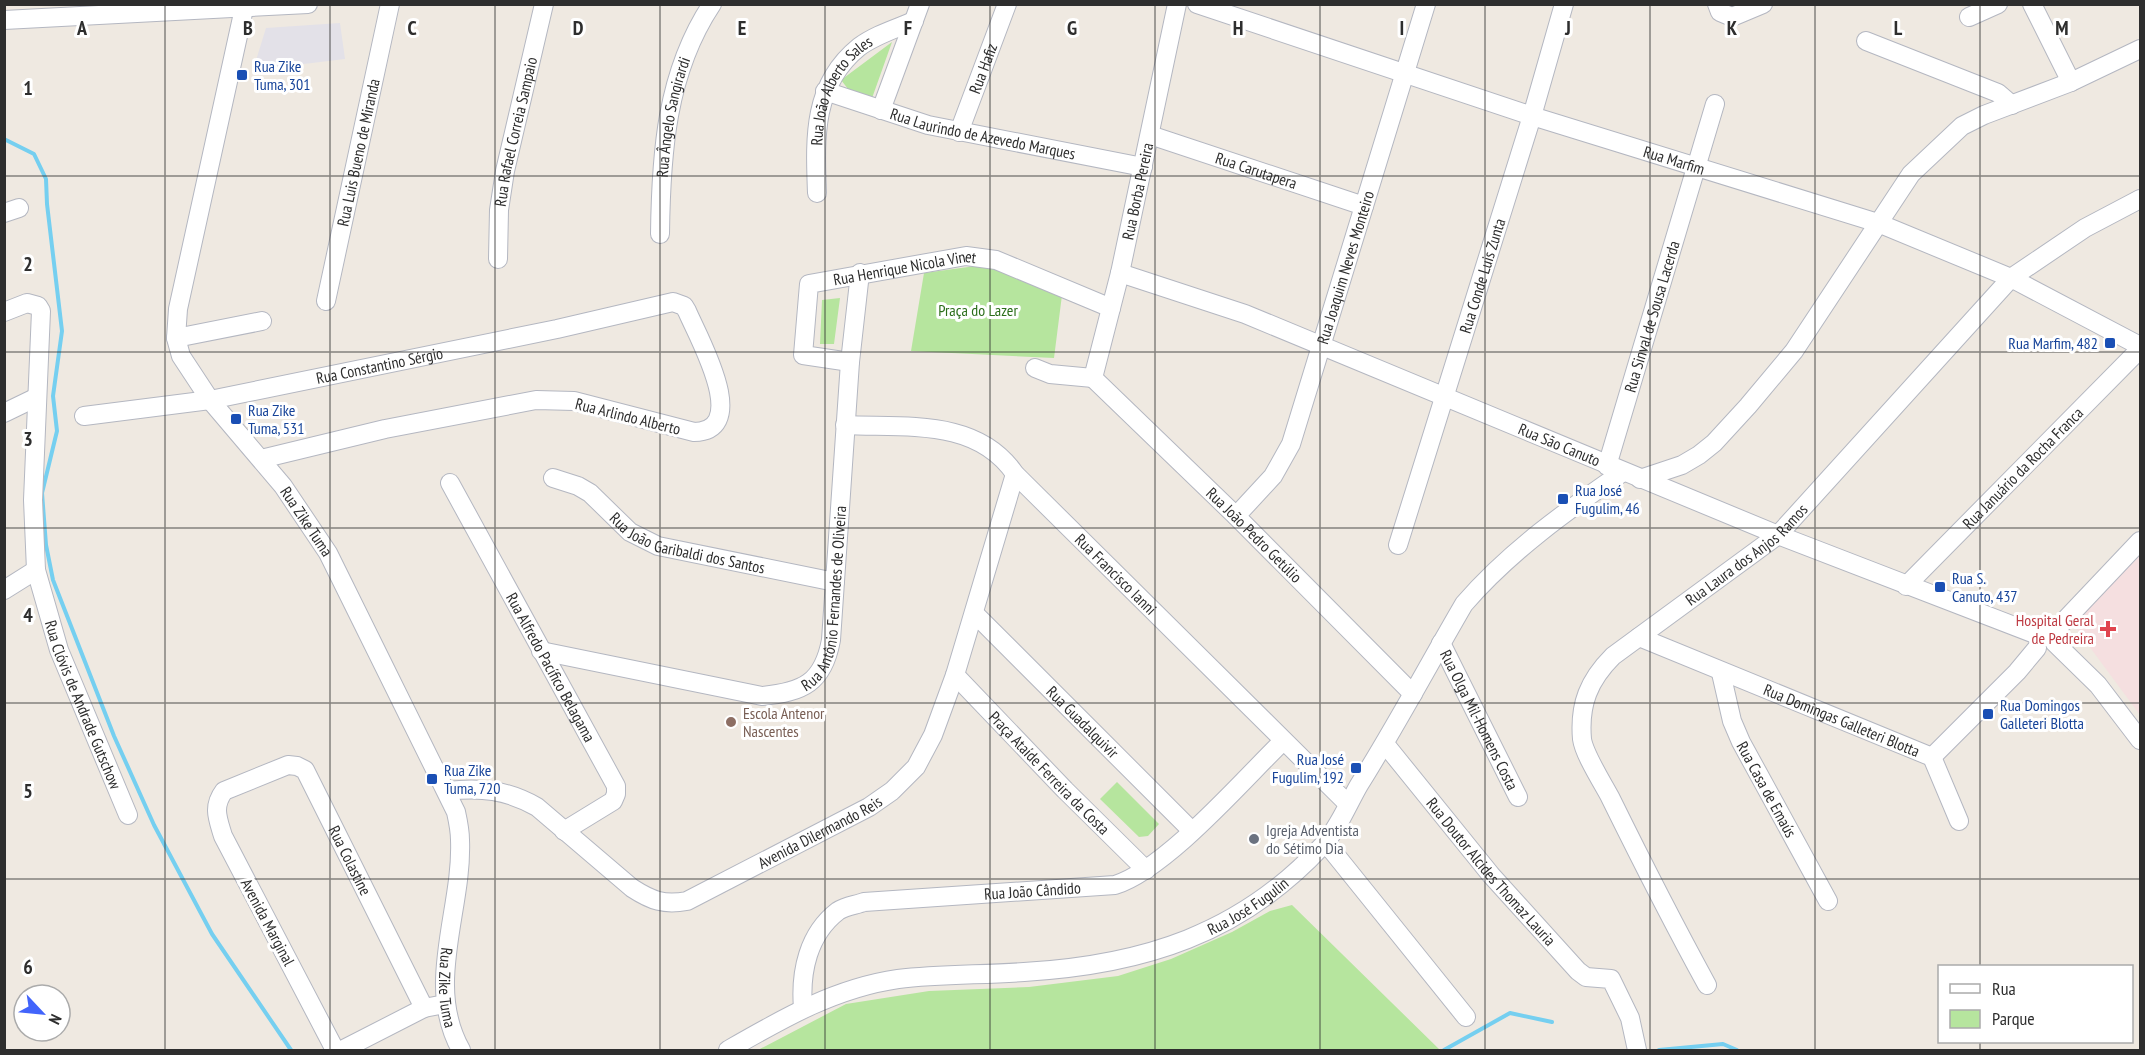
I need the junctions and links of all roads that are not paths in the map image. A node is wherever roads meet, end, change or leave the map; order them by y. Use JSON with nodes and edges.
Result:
{"nodes":[{"id":1,"x":308,"y":4,"type":"edge"},
{"id":2,"x":390,"y":4,"type":"edge"},
{"id":3,"x":544,"y":4,"type":"edge"},
{"id":4,"x":712,"y":4,"type":"edge"},
{"id":5,"x":1007,"y":4,"type":"edge"},
{"id":6,"x":1178,"y":4,"type":"edge"},
{"id":7,"x":1197,"y":4,"type":"edge"},
{"id":8,"x":1426,"y":4,"type":"edge"},
{"id":9,"x":1564,"y":4,"type":"edge"},
{"id":10,"x":1717,"y":4,"type":"edge"},
{"id":11,"x":1763,"y":4,"type":"edge"},
{"id":12,"x":1998,"y":4,"type":"edge"},
{"id":13,"x":2032,"y":4,"type":"edge"},
{"id":14,"x":244,"y":6,"type":"edge"},
{"id":15,"x":917,"y":13,"type":"edge"},
{"id":16,"x":7,"y":15,"type":"edge"},
{"id":17,"x":1969,"y":17,"type":"dead end"},
{"id":18,"x":1866,"y":41,"type":"dead end"},
{"id":19,"x":2140,"y":49,"type":"edge"},
{"id":20,"x":1404,"y":74,"type":"junction"},
{"id":21,"x":2072,"y":82,"type":"junction"},
{"id":22,"x":825,"y":91,"type":"junction"},
{"id":23,"x":1715,"y":104,"type":"dead end"},
{"id":24,"x":2012,"y":105,"type":"junction"},
{"id":25,"x":881,"y":110,"type":"junction"},
{"id":26,"x":1532,"y":116,"type":"junction"},
{"id":27,"x":959,"y":132,"type":"junction"},
{"id":28,"x":1150,"y":135,"type":"junction"},
{"id":29,"x":1143,"y":167,"type":"junction"},
{"id":30,"x":1698,"y":167,"type":"junction"},
{"id":31,"x":817,"y":193,"type":"dead end"},
{"id":32,"x":2140,"y":199,"type":"edge"},
{"id":33,"x":1364,"y":206,"type":"junction"},
{"id":34,"x":1878,"y":223,"type":"junction"},
{"id":35,"x":660,"y":234,"type":"dead end"},
{"id":36,"x":498,"y":259,"type":"dead end"},
{"id":37,"x":860,"y":273,"type":"junction"},
{"id":38,"x":1120,"y":273,"type":"junction"},
{"id":39,"x":2011,"y":278,"type":"junction"},
{"id":40,"x":326,"y":301,"type":"dead end"},
{"id":41,"x":673,"y":302,"type":"joint"},
{"id":42,"x":1111,"y":308,"type":"junction"},
{"id":43,"x":4,"y":312,"type":"edge"},
{"id":44,"x":262,"y":321,"type":"dead end"},
{"id":45,"x":176,"y":338,"type":"junction"},
{"id":46,"x":1322,"y":348,"type":"junction"},
{"id":47,"x":2140,"y":348,"type":"edge"},
{"id":48,"x":850,"y":362,"type":"junction"},
{"id":49,"x":1035,"y":368,"type":"dead end"},
{"id":50,"x":1093,"y":378,"type":"junction"},
{"id":51,"x":1446,"y":396,"type":"junction"},
{"id":52,"x":38,"y":397,"type":"junction"},
{"id":53,"x":210,"y":400,"type":"junction"},
{"id":54,"x":4,"y":413,"type":"edge"},
{"id":55,"x":84,"y":416,"type":"dead end"},
{"id":56,"x":845,"y":424,"type":"junction"},
{"id":57,"x":261,"y":459,"type":"junction"},
{"id":58,"x":1615,"y":469,"type":"junction"},
{"id":59,"x":1015,"y":474,"type":"junction"},
{"id":60,"x":553,"y":478,"type":"dead end"},
{"id":61,"x":1640,"y":479,"type":"junction"},
{"id":62,"x":450,"y":483,"type":"dead end"},
{"id":63,"x":1236,"y":516,"type":"junction"},
{"id":64,"x":1778,"y":535,"type":"junction"},
{"id":65,"x":2140,"y":541,"type":"edge"},
{"id":66,"x":1398,"y":545,"type":"dead end"},
{"id":67,"x":36,"y":570,"type":"junction"},
{"id":68,"x":835,"y":582,"type":"junction"},
{"id":69,"x":1906,"y":586,"type":"junction"},
{"id":70,"x":4,"y":590,"type":"edge"},
{"id":71,"x":974,"y":613,"type":"junction"},
{"id":72,"x":1639,"y":637,"type":"junction"},
{"id":73,"x":1441,"y":644,"type":"junction"},
{"id":74,"x":2043,"y":645,"type":"junction"},
{"id":75,"x":541,"y":651,"type":"junction"},
{"id":76,"x":1721,"y":673,"type":"junction"},
{"id":77,"x":955,"y":675,"type":"junction"},
{"id":78,"x":1413,"y":694,"type":"junction"},
{"id":79,"x":2140,"y":740,"type":"edge"},
{"id":80,"x":1282,"y":742,"type":"junction"},
{"id":81,"x":1384,"y":744,"type":"junction"},
{"id":82,"x":1932,"y":758,"type":"junction"},
{"id":83,"x":224,"y":791,"type":"joint"},
{"id":84,"x":447,"y":791,"type":"junction"},
{"id":85,"x":1518,"y":797,"type":"dead end"},
{"id":86,"x":1348,"y":804,"type":"junction"},
{"id":87,"x":128,"y":815,"type":"dead end"},
{"id":88,"x":1959,"y":821,"type":"dead end"},
{"id":89,"x":564,"y":831,"type":"junction"},
{"id":90,"x":1192,"y":831,"type":"junction"},
{"id":91,"x":1326,"y":843,"type":"junction"},
{"id":92,"x":1146,"y":870,"type":"junction"},
{"id":93,"x":1828,"y":901,"type":"dead end"},
{"id":94,"x":1707,"y":985,"type":"dead end"},
{"id":95,"x":445,"y":1004,"type":"junction"},
{"id":96,"x":424,"y":1008,"type":"junction"},
{"id":97,"x":803,"y":1008,"type":"junction"},
{"id":98,"x":1466,"y":1017,"type":"dead end"},
{"id":99,"x":335,"y":1050,"type":"edge"},
{"id":100,"x":342,"y":1050,"type":"edge"},
{"id":101,"x":461,"y":1050,"type":"edge"},
{"id":102,"x":728,"y":1050,"type":"edge"},
{"id":103,"x":1637,"y":1050,"type":"edge"}],
"edges":[{"from":1,"to":14,"type":"street"},
{"from":2,"to":40,"type":"street","name":"Rua Luis Bueno de Miranda"},
{"from":3,"to":36,"type":"street","name":"Rua Rafael Correia Sampaio"},
{"from":4,"to":35,"type":"street","name":"Rua Ângelo Sangirardi"},
{"from":5,"to":27,"type":"street","name":"Rua Hafiz"},
{"from":6,"to":28,"type":"street","name":"Rua Borba Pereira"},
{"from":7,"to":20,"type":"street","name":"Rua Marfim"},
{"from":8,"to":20,"type":"street","name":"Rua Joaquim Neves Monteiro"},
{"from":9,"to":26,"type":"street","name":"Rua Conde Luis Zunta"},
{"from":10,"to":11,"type":"street"},
{"from":12,"to":17,"type":"street"},
{"from":13,"to":21,"type":"street"},
{"from":14,"to":16,"type":"street"},
{"from":14,"to":45,"type":"street","name":"Rua Zike Tuma"},
{"from":15,"to":22,"type":"street","name":"Rua João Alberto Sales"},
{"from":15,"to":25,"type":"street"},
{"from":18,"to":24,"type":"street"},
{"from":19,"to":21,"type":"street"},
{"from":20,"to":26,"type":"street","name":"Rua Marfim"},
{"from":20,"to":33,"type":"street","name":"Rua Joaquim Neves Monteiro"},
{"from":21,"to":24,"type":"street"},
{"from":22,"to":25,"type":"street","name":"Rua Laurindo de Azevedo Marques"},
{"from":22,"to":31,"type":"street","name":"Rua João Alberto Sales"},
{"from":23,"to":30,"type":"street","name":"Rua Sinval de Sousa Lacerda"},
{"from":24,"to":34,"type":"street"},
{"from":25,"to":27,"type":"street","name":"Rua Laurindo de Azevedo Marques"},
{"from":26,"to":30,"type":"street","name":"Rua Marfim"},
{"from":26,"to":51,"type":"street","name":"Rua Conde Luis Zunta"},
{"from":27,"to":29,"type":"street","name":"Rua Laurindo de Azevedo Marques"},
{"from":28,"to":29,"type":"street","name":"Rua Borba Pereira"},
{"from":28,"to":33,"type":"street","name":"Rua Carutapera"},
{"from":29,"to":38,"type":"street","name":"Rua Borba Pereira"},
{"from":30,"to":34,"type":"street","name":"Rua Marfim"},
{"from":30,"to":58,"type":"street","name":"Rua Sinval de Sousa Lacerda"},
{"from":32,"to":39,"type":"street","name":"Rua Laura dos Anjos Ramos"},
{"from":33,"to":46,"type":"street","name":"Rua Joaquim Neves Monteiro"},
{"from":34,"to":39,"type":"street","name":"Rua Marfim"},
{"from":34,"to":61,"type":"street"},
{"from":37,"to":42,"type":"street","name":"Rua Henrique Nicola Vinet"},
{"from":37,"to":48,"type":"street","name":"Rua Antônio Fernandes de Oliveira"},
{"from":37,"to":48,"type":"street","name":"Rua Henrique Nicola Vinet"},
{"from":38,"to":42,"type":"street","name":"Rua Borba Pereira"},
{"from":38,"to":46,"type":"street","name":"Rua São Canuto"},
{"from":39,"to":47,"type":"street","name":"Rua Marfim"},
{"from":39,"to":64,"type":"street","name":"Rua Laura dos Anjos Ramos"},
{"from":41,"to":53,"type":"street","name":"Rua Constantino Sérgio"},
{"from":41,"to":57,"type":"street","name":"Rua Arlindo Alberto"},
{"from":42,"to":50,"type":"street","name":"Rua Borba Pereira"},
{"from":43,"to":52,"type":"street","name":"Rua Clóvis de Andrade Gutschow"},
{"from":44,"to":45,"type":"street"},
{"from":45,"to":53,"type":"street","name":"Rua Zike Tuma"},
{"from":46,"to":51,"type":"street","name":"Rua São Canuto"},
{"from":46,"to":63,"type":"street","name":"Rua Joaquim Neves Monteiro"},
{"from":47,"to":69,"type":"street","name":"Rua Januário da Rocha Franca"},
{"from":48,"to":56,"type":"street","name":"Rua Antônio Fernandes de Oliveira"},
{"from":49,"to":50,"type":"street"},
{"from":50,"to":63,"type":"street","name":"Rua João Pedro Getúlio"},
{"from":51,"to":58,"type":"street","name":"Rua São Canuto"},
{"from":51,"to":66,"type":"street","name":"Rua Conde Luis Zunta"},
{"from":52,"to":54,"type":"street"},
{"from":52,"to":67,"type":"street","name":"Rua Clóvis de Andrade Gutschow"},
{"from":53,"to":55,"type":"street","name":"Rua Constantino Sérgio"},
{"from":53,"to":57,"type":"street","name":"Rua Zike Tuma"},
{"from":56,"to":59,"type":"street","name":"Rua Francisco Ianni"},
{"from":56,"to":68,"type":"street","name":"Rua Antônio Fernandes de Oliveira"},
{"from":57,"to":84,"type":"street","name":"Rua Zike Tuma"},
{"from":58,"to":61,"type":"street","name":"Rua São Canuto"},
{"from":58,"to":73,"type":"street","name":"Rua José Fugulin"},
{"from":59,"to":71,"type":"street","name":"Avenida Dilermando Reis"},
{"from":59,"to":80,"type":"street","name":"Rua Francisco Ianni"},
{"from":60,"to":68,"type":"street","name":"Rua João Garibaldi dos Santos"},
{"from":61,"to":64,"type":"street","name":"Rua São Canuto"},
{"from":62,"to":75,"type":"street","name":"Rua Alfredo Pacífico Belagama"},
{"from":63,"to":78,"type":"street","name":"Rua João Pedro Getúlio"},
{"from":64,"to":69,"type":"street","name":"Rua São Canuto"},
{"from":64,"to":72,"type":"street","name":"Rua Laura dos Anjos Ramos"},
{"from":65,"to":74,"type":"street","name":"Rua Domingas Galleteri Blotta"},
{"from":67,"to":70,"type":"street"},
{"from":67,"to":87,"type":"street","name":"Rua Clóvis de Andrade Gutschow"},
{"from":68,"to":75,"type":"street","name":"Rua Antônio Fernandes de Oliveira"},
{"from":69,"to":74,"type":"street","name":"Rua São Canuto"},
{"from":71,"to":77,"type":"street","name":"Avenida Dilermando Reis"},
{"from":71,"to":90,"type":"street","name":"Rua Guadalquivir"},
{"from":72,"to":76,"type":"street","name":"Rua Domingas Galleteri Blotta"},
{"from":72,"to":94,"type":"street","name":"Rua Laura dos Anjos Ramos"},
{"from":73,"to":78,"type":"street","name":"Rua José Fugulin"},
{"from":73,"to":85,"type":"street","name":"Rua Olga Mil-Homens Costa"},
{"from":74,"to":79,"type":"street","name":"Rua São Canuto"},
{"from":74,"to":82,"type":"street","name":"Rua Domingas Galleteri Blotta"},
{"from":75,"to":89,"type":"street","name":"Rua Alfredo Pacífico Belagama"},
{"from":76,"to":82,"type":"street","name":"Rua Domingas Galleteri Blotta"},
{"from":76,"to":93,"type":"street","name":"Rua Casa de Emaús"},
{"from":77,"to":89,"type":"street","name":"Avenida Dilermando Reis"},
{"from":77,"to":92,"type":"street","name":"Praça Ataíde Ferreira da Costa"},
{"from":78,"to":81,"type":"street","name":"Rua José Fugulin"},
{"from":80,"to":86,"type":"street","name":"Rua Francisco Ianni"},
{"from":80,"to":90,"type":"street","name":"Rua João Cândido"},
{"from":81,"to":86,"type":"street","name":"Rua José Fugulin"},
{"from":81,"to":103,"type":"street","name":"Rua Doutor Alcides Thomaz Lauria"},
{"from":82,"to":88,"type":"street"},
{"from":83,"to":96,"type":"street","name":"Rua Colastine"},
{"from":83,"to":99,"type":"street","name":"Avenida Marginal"},
{"from":84,"to":89,"type":"street","name":"Avenida Dilermando Reis"},
{"from":84,"to":95,"type":"street","name":"Rua Zike Tuma"},
{"from":86,"to":91,"type":"street","name":"Rua José Fugulin"},
{"from":90,"to":92,"type":"street","name":"Rua João Cândido"},
{"from":91,"to":97,"type":"street","name":"Rua José Fugulin"},
{"from":91,"to":98,"type":"street"},
{"from":92,"to":97,"type":"street","name":"Rua João Cândido"},
{"from":95,"to":96,"type":"street"},
{"from":95,"to":101,"type":"street","name":"Rua Zike Tuma"},
{"from":96,"to":100,"type":"street"},
{"from":97,"to":102,"type":"street","name":"Rua José Fugulin"}]}
